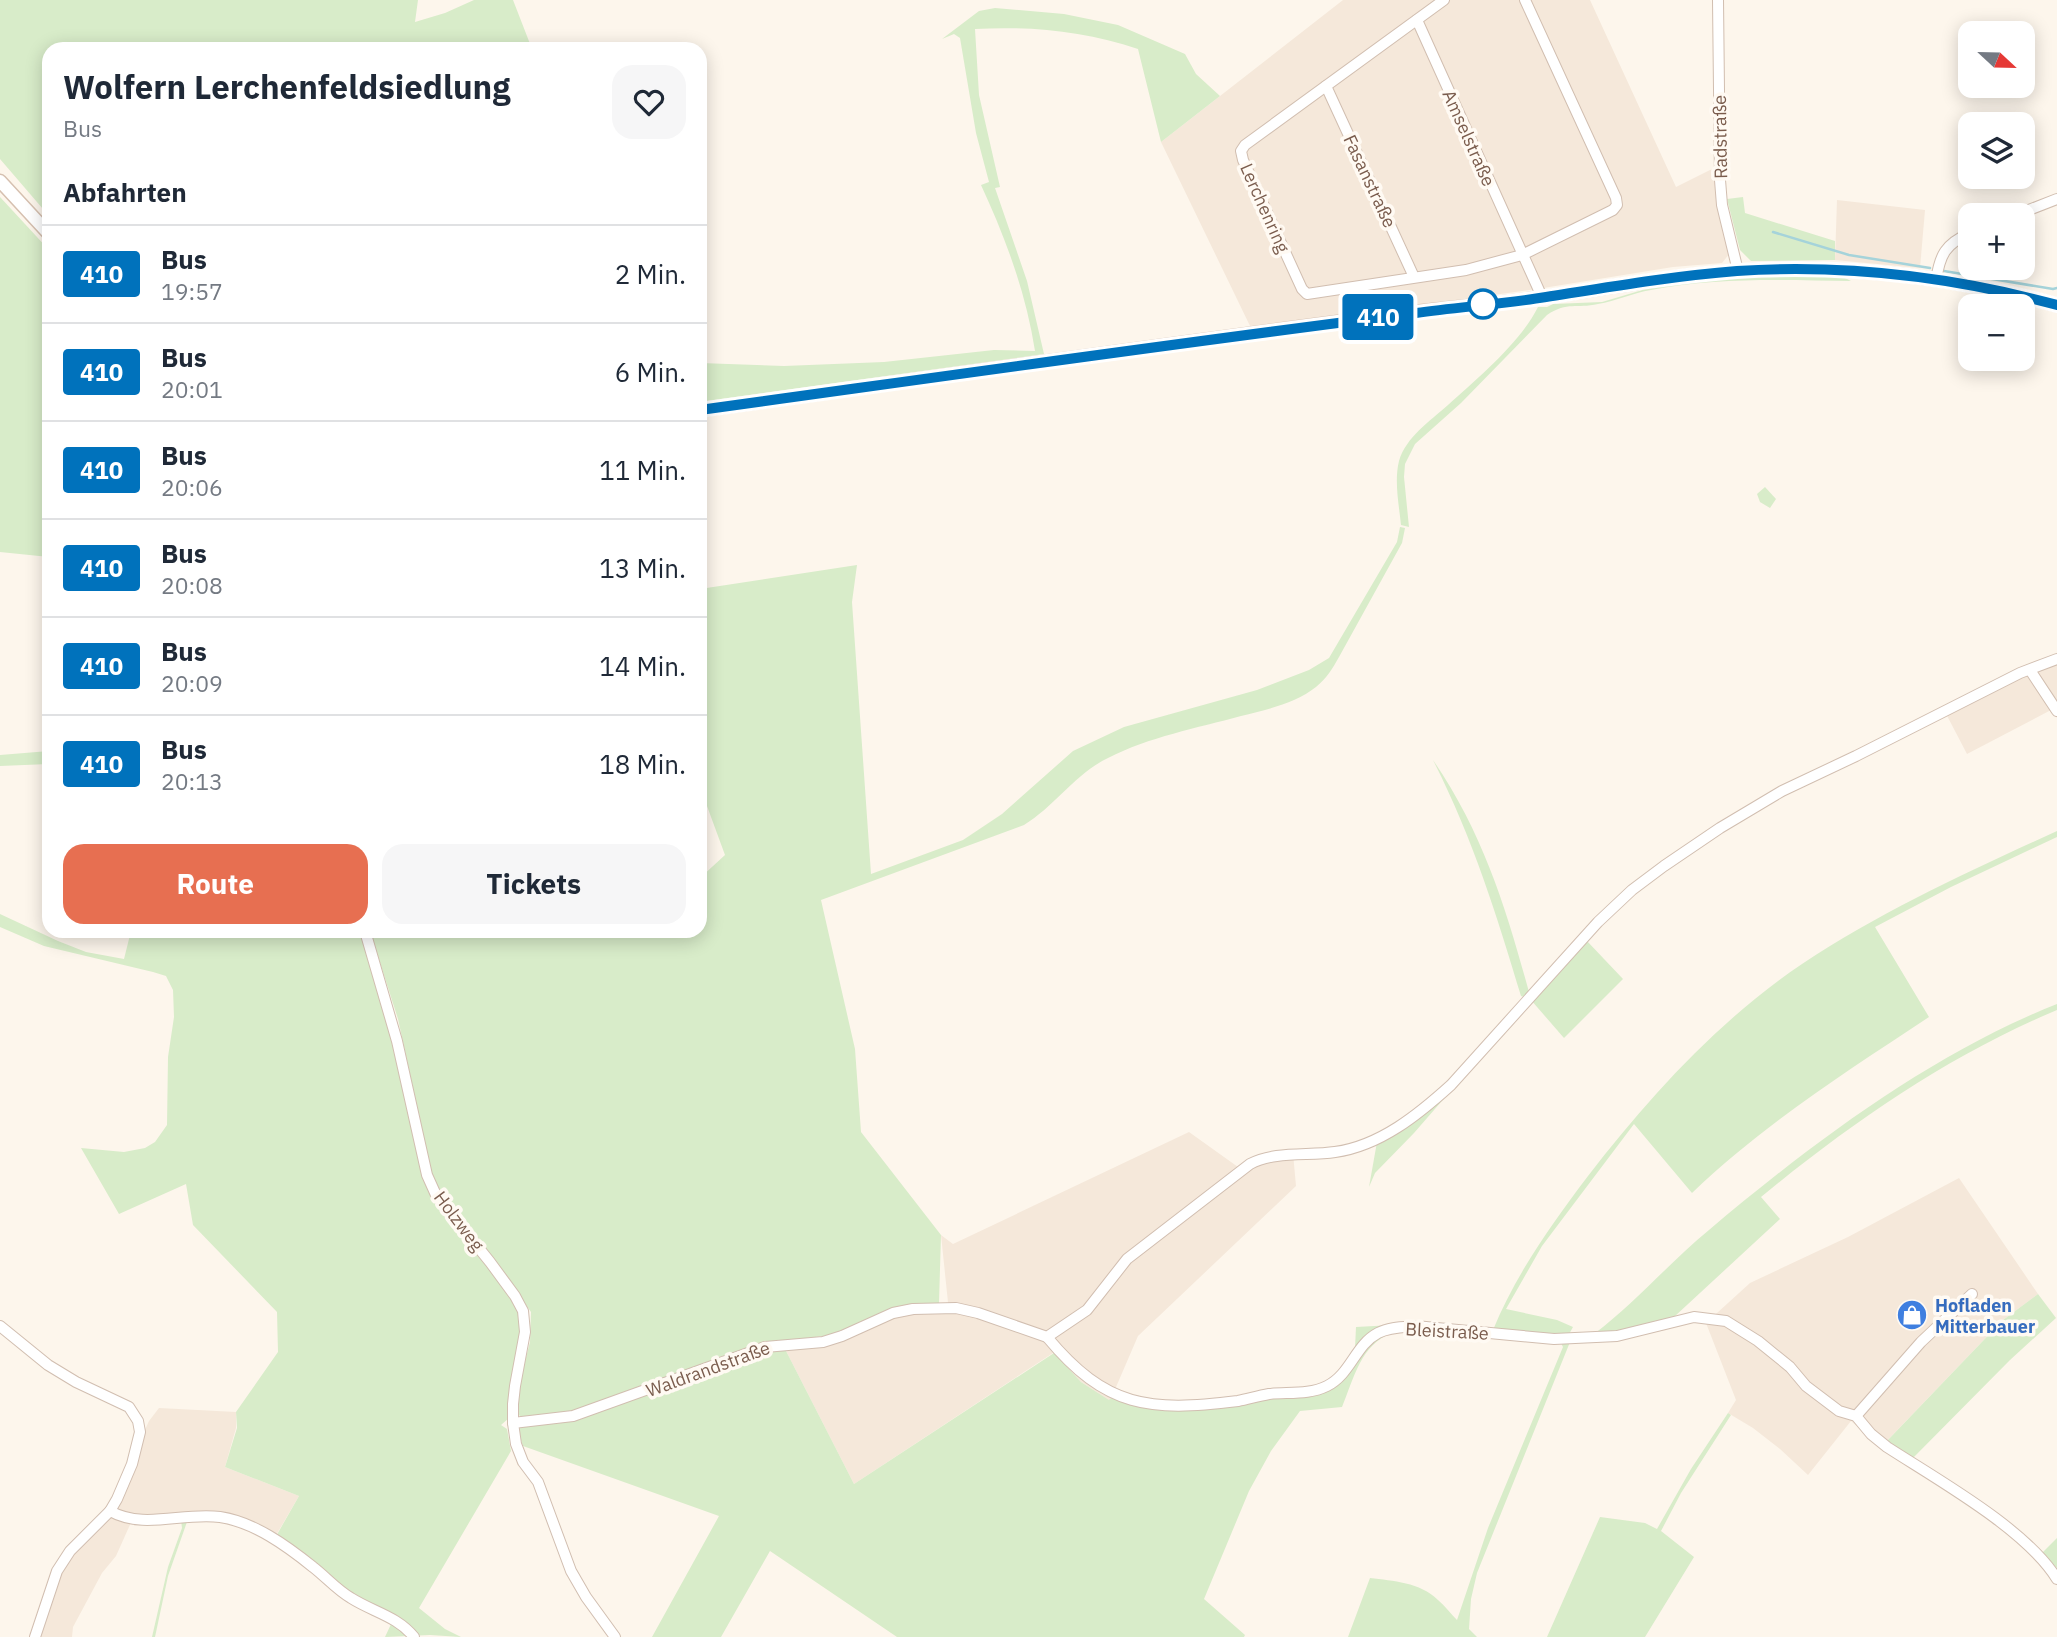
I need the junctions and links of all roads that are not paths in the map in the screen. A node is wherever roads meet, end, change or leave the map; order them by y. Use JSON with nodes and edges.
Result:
{"nodes":[{"id":1,"x":1444,"y":0,"type":"edge"},
{"id":2,"x":1525,"y":0,"type":"edge"},
{"id":3,"x":1718,"y":0,"type":"edge"},
{"id":4,"x":1417,"y":20,"type":"junction"},
{"id":5,"x":1326,"y":86,"type":"junction"},
{"id":6,"x":0,"y":181,"type":"edge"},
{"id":7,"x":2057,"y":199,"type":"edge"},
{"id":8,"x":2035,"y":208,"type":"edge"},
{"id":9,"x":42,"y":226,"type":"edge"},
{"id":10,"x":1958,"y":240,"type":"edge"},
{"id":11,"x":1522,"y":255,"type":"junction"},
{"id":12,"x":1738,"y":271,"type":"junction"},
{"id":13,"x":1414,"y":276,"type":"junction"},
{"id":14,"x":1936,"y":280,"type":"junction"},
{"id":15,"x":1542,"y":298,"type":"junction"},
{"id":16,"x":2057,"y":305,"type":"edge"},
{"id":17,"x":707,"y":409,"type":"edge"},
{"id":18,"x":2057,"y":659,"type":"edge"},
{"id":19,"x":2030,"y":670,"type":"junction"},
{"id":20,"x":2057,"y":711,"type":"edge"},
{"id":21,"x":367,"y":938,"type":"edge"},
{"id":22,"x":1972,"y":1294,"type":"dead end"},
{"id":23,"x":0,"y":1326,"type":"edge"},
{"id":24,"x":1047,"y":1337,"type":"junction"},
{"id":25,"x":1856,"y":1416,"type":"junction"},
{"id":26,"x":513,"y":1423,"type":"junction"},
{"id":27,"x":110,"y":1511,"type":"junction"},
{"id":28,"x":2057,"y":1579,"type":"edge"},
{"id":29,"x":35,"y":1637,"type":"edge"},
{"id":30,"x":414,"y":1637,"type":"edge"},
{"id":31,"x":615,"y":1637,"type":"edge"}],
"edges":[{"from":1,"to":4,"type":"street","name":"Lerchenring"},
{"from":2,"to":11,"type":"street","name":"Lerchenring"},
{"from":3,"to":12,"type":"street","name":"Radstraße"},
{"from":4,"to":5,"type":"street","name":"Lerchenring"},
{"from":4,"to":11,"type":"street","name":"Amselstraße"},
{"from":5,"to":13,"type":"street","name":"Fasanstraße"},
{"from":5,"to":13,"type":"street","name":"Lerchenring"},
{"from":6,"to":9,"type":"main road"},
{"from":7,"to":8,"type":"street"},
{"from":10,"to":14,"type":"street"},
{"from":11,"to":13,"type":"street","name":"Lerchenring"},
{"from":11,"to":15,"type":"street"},
{"from":12,"to":14,"type":"main road"},
{"from":12,"to":15,"type":"main road"},
{"from":14,"to":16,"type":"main road"},
{"from":15,"to":17,"type":"main road"},
{"from":18,"to":19,"type":"street"},
{"from":19,"to":20,"type":"street"},
{"from":19,"to":24,"type":"street"},
{"from":21,"to":26,"type":"street","name":"Holzweg"},
{"from":22,"to":25,"type":"street"},
{"from":23,"to":27,"type":"street"},
{"from":24,"to":25,"type":"street","name":"Bleistraße"},
{"from":24,"to":26,"type":"street","name":"Waldrandstraße"},
{"from":25,"to":28,"type":"street"},
{"from":26,"to":31,"type":"street","name":"Holzweg"},
{"from":27,"to":29,"type":"street"},
{"from":27,"to":30,"type":"street"}]}
